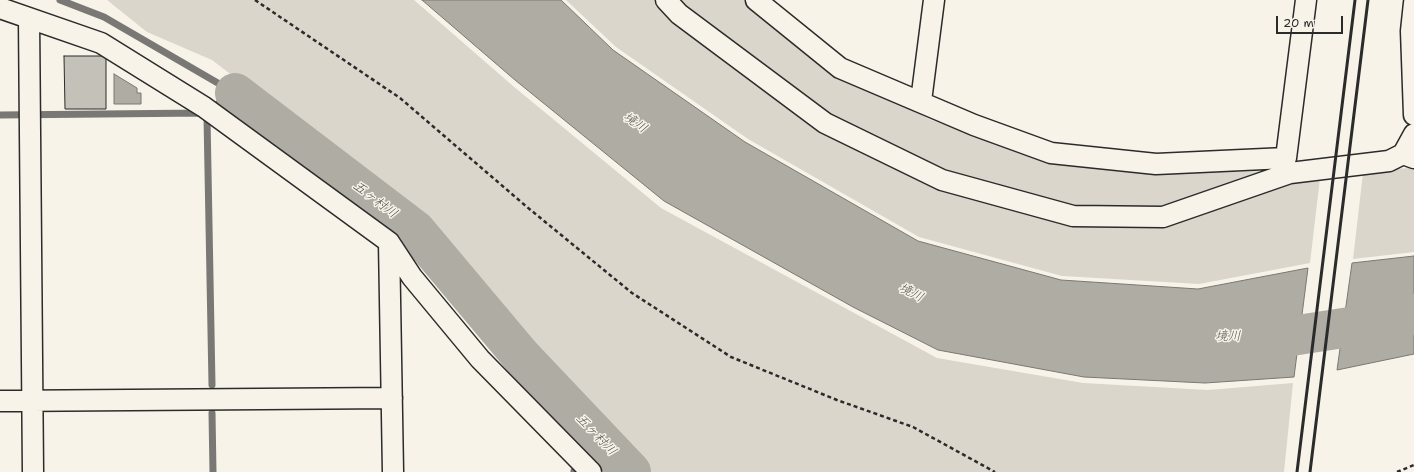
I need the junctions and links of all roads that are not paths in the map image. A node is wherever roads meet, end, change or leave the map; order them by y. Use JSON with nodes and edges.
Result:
{"nodes":[{"id":1,"x":666,"y":0,"type":"edge"},
{"id":2,"x":756,"y":0,"type":"edge"},
{"id":3,"x":934,"y":0,"type":"edge"},
{"id":4,"x":1306,"y":0,"type":"edge"},
{"id":5,"x":1414,"y":3,"type":"edge"},
{"id":6,"x":0,"y":8,"type":"edge"},
{"id":7,"x":29,"y":19,"type":"junction"},
{"id":8,"x":921,"y":101,"type":"junction"},
{"id":9,"x":1414,"y":115,"type":"edge"},
{"id":10,"x":1414,"y":134,"type":"edge"},
{"id":11,"x":1409,"y":156,"type":"edge"},
{"id":12,"x":1288,"y":166,"type":"junction"},
{"id":13,"x":389,"y":242,"type":"junction"},
{"id":14,"x":392,"y":398,"type":"junction"},
{"id":15,"x":0,"y":401,"type":"edge"},
{"id":16,"x":32,"y":401,"type":"junction"},
{"id":17,"x":33,"y":472,"type":"edge"},
{"id":18,"x":393,"y":472,"type":"edge"},
{"id":19,"x":591,"y":472,"type":"edge"}],
"edges":[{"from":1,"to":12,"type":"street"},
{"from":2,"to":8,"type":"street"},
{"from":3,"to":8,"type":"street"},
{"from":4,"to":12,"type":"street"},
{"from":5,"to":9,"type":"street"},
{"from":6,"to":7,"type":"street"},
{"from":7,"to":13,"type":"street"},
{"from":7,"to":16,"type":"street"},
{"from":8,"to":12,"type":"street"},
{"from":10,"to":11,"type":"street"},
{"from":11,"to":12,"type":"street"},
{"from":13,"to":14,"type":"street"},
{"from":13,"to":19,"type":"street"},
{"from":14,"to":16,"type":"street"},
{"from":14,"to":18,"type":"street"},
{"from":15,"to":16,"type":"street"},
{"from":16,"to":17,"type":"street"}]}
